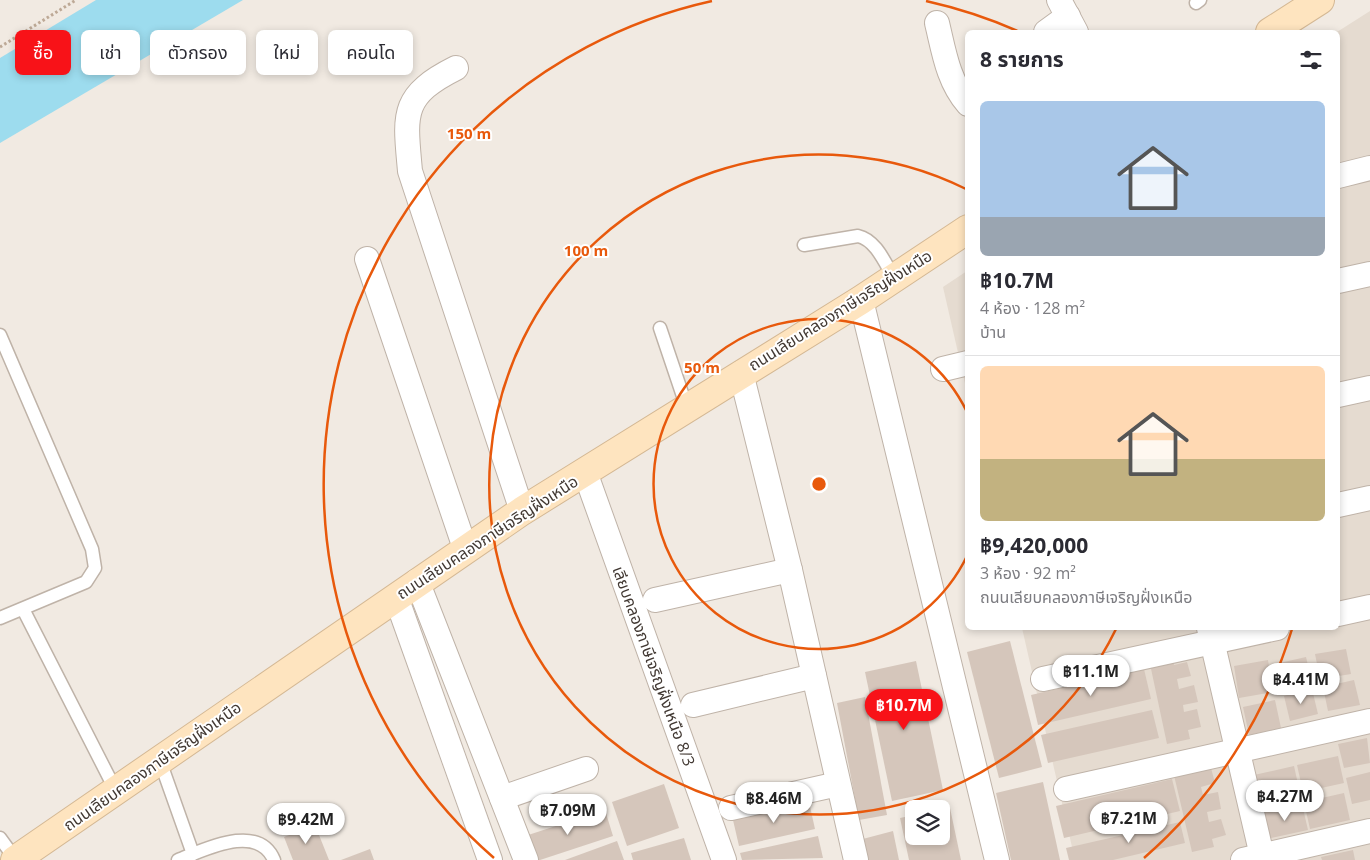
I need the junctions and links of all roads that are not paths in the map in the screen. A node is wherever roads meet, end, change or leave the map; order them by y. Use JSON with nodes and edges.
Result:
{"nodes":[{"id":1,"x":1305,"y":4,"type":"edge"},
{"id":2,"x":1068,"y":16,"type":"edge"},
{"id":3,"x":937,"y":23,"type":"dead end"},
{"id":4,"x":1049,"y":30,"type":"edge"},
{"id":5,"x":1272,"y":30,"type":"edge"},
{"id":6,"x":456,"y":68,"type":"dead end"},
{"id":7,"x":964,"y":94,"type":"edge"},
{"id":8,"x":1370,"y":168,"type":"edge"},
{"id":9,"x":1340,"y":176,"type":"edge"},
{"id":10,"x":965,"y":231,"type":"edge"},
{"id":11,"x":804,"y":244,"type":"dead end"},
{"id":12,"x":367,"y":260,"type":"dead end"},
{"id":13,"x":1370,"y":274,"type":"edge"},
{"id":14,"x":894,"y":278,"type":"junction"},
{"id":15,"x":1340,"y":281,"type":"edge"},
{"id":16,"x":861,"y":300,"type":"junction"},
{"id":17,"x":660,"y":328,"type":"dead end"},
{"id":18,"x":0,"y":335,"type":"edge"},
{"id":19,"x":965,"y":364,"type":"edge"},
{"id":20,"x":943,"y":368,"type":"dead end"},
{"id":21,"x":741,"y":373,"type":"junction"},
{"id":22,"x":1370,"y":388,"type":"edge"},
{"id":23,"x":1340,"y":395,"type":"edge"},
{"id":24,"x":687,"y":408,"type":"junction"},
{"id":25,"x":585,"y":472,"type":"junction"},
{"id":26,"x":1370,"y":498,"type":"edge"},
{"id":27,"x":1340,"y":505,"type":"edge"},
{"id":28,"x":522,"y":511,"type":"junction"},
{"id":29,"x":466,"y":550,"type":"junction"},
{"id":30,"x":790,"y":570,"type":"junction"},
{"id":31,"x":417,"y":581,"type":"junction"},
{"id":32,"x":396,"y":597,"type":"junction"},
{"id":33,"x":655,"y":600,"type":"dead end"},
{"id":34,"x":1370,"y":607,"type":"edge"},
{"id":35,"x":23,"y":609,"type":"junction"},
{"id":36,"x":1340,"y":614,"type":"edge"},
{"id":37,"x":0,"y":618,"type":"edge"},
{"id":38,"x":1258,"y":630,"type":"edge"},
{"id":39,"x":1211,"y":635,"type":"edge"},
{"id":40,"x":814,"y":676,"type":"junction"},
{"id":41,"x":1044,"y":679,"type":"dead end"},
{"id":42,"x":693,"y":705,"type":"dead end"},
{"id":43,"x":1370,"y":721,"type":"edge"},
{"id":44,"x":1238,"y":751,"type":"junction"},
{"id":45,"x":160,"y":761,"type":"junction"},
{"id":46,"x":586,"y":769,"type":"dead end"},
{"id":47,"x":838,"y":784,"type":"junction"},
{"id":48,"x":1066,"y":789,"type":"dead end"},
{"id":49,"x":116,"y":791,"type":"junction"},
{"id":50,"x":502,"y":798,"type":"junction"},
{"id":51,"x":731,"y":808,"type":"dead end"},
{"id":52,"x":1370,"y":831,"type":"edge"},
{"id":53,"x":0,"y":838,"type":"edge"},
{"id":54,"x":193,"y":854,"type":"junction"},
{"id":55,"x":1256,"y":859,"type":"edge"},
{"id":56,"x":16,"y":860,"type":"edge"},
{"id":57,"x":178,"y":860,"type":"edge"},
{"id":58,"x":274,"y":860,"type":"edge"},
{"id":59,"x":490,"y":860,"type":"edge"},
{"id":60,"x":526,"y":860,"type":"edge"},
{"id":61,"x":724,"y":860,"type":"edge"},
{"id":62,"x":856,"y":860,"type":"edge"},
{"id":63,"x":997,"y":860,"type":"edge"}],
"edges":[{"from":1,"to":5,"type":"main road"},
{"from":2,"to":4,"type":"street"},
{"from":3,"to":7,"type":"street"},
{"from":6,"to":28,"type":"street"},
{"from":8,"to":9,"type":"street"},
{"from":10,"to":14,"type":"main road","name":"ถนนเลียบคลองภาษีเจริญฝั่งเหนือ"},
{"from":11,"to":14,"type":"lane"},
{"from":12,"to":29,"type":"street"},
{"from":13,"to":15,"type":"street"},
{"from":14,"to":16,"type":"main road","name":"ถนนเลียบคลองภาษีเจริญฝั่งเหนือ"},
{"from":16,"to":21,"type":"main road","name":"ถนนเลียบคลองภาษีเจริญฝั่งเหนือ"},
{"from":16,"to":63,"type":"street"},
{"from":17,"to":24,"type":"lane"},
{"from":18,"to":35,"type":"lane"},
{"from":19,"to":20,"type":"street"},
{"from":21,"to":24,"type":"main road","name":"ถนนเลียบคลองภาษีเจริญฝั่งเหนือ"},
{"from":21,"to":30,"type":"street"},
{"from":22,"to":23,"type":"street"},
{"from":24,"to":25,"type":"main road","name":"ถนนเลียบคลองภาษีเจริญฝั่งเหนือ"},
{"from":25,"to":28,"type":"main road","name":"ถนนเลียบคลองภาษีเจริญฝั่งเหนือ"},
{"from":25,"to":61,"type":"street","name":"เลียบคลองภาษีเจริญฝั่งเหนือ 8/3"},
{"from":26,"to":27,"type":"street"},
{"from":28,"to":29,"type":"main road","name":"ถนนเลียบคลองภาษีเจริญฝั่งเหนือ"},
{"from":29,"to":31,"type":"main road","name":"ถนนเลียบคลองภาษีเจริญฝั่งเหนือ"},
{"from":30,"to":33,"type":"street"},
{"from":30,"to":40,"type":"street"},
{"from":31,"to":32,"type":"main road","name":"ถนนเลียบคลองภาษีเจริญฝั่งเหนือ"},
{"from":31,"to":50,"type":"street"},
{"from":32,"to":45,"type":"main road","name":"ถนนเลียบคลองภาษีเจริญฝั่งเหนือ"},
{"from":32,"to":59,"type":"street"},
{"from":34,"to":36,"type":"street"},
{"from":35,"to":37,"type":"lane"},
{"from":35,"to":49,"type":"lane"},
{"from":38,"to":39,"type":"street"},
{"from":39,"to":41,"type":"street"},
{"from":39,"to":44,"type":"street"},
{"from":40,"to":42,"type":"street"},
{"from":40,"to":47,"type":"street"},
{"from":43,"to":44,"type":"street"},
{"from":44,"to":48,"type":"street"},
{"from":44,"to":55,"type":"street"},
{"from":45,"to":49,"type":"main road","name":"ถนนเลียบคลองภาษีเจริญฝั่งเหนือ"},
{"from":45,"to":54,"type":"lane"},
{"from":46,"to":50,"type":"street"},
{"from":47,"to":51,"type":"street"},
{"from":47,"to":62,"type":"street"},
{"from":49,"to":56,"type":"main road","name":"ถนนเลียบคลองภาษีเจริญฝั่งเหนือ"},
{"from":50,"to":60,"type":"street"},
{"from":52,"to":55,"type":"street"},
{"from":53,"to":56,"type":"lane"},
{"from":54,"to":57,"type":"lane"},
{"from":54,"to":58,"type":"lane"}]}
